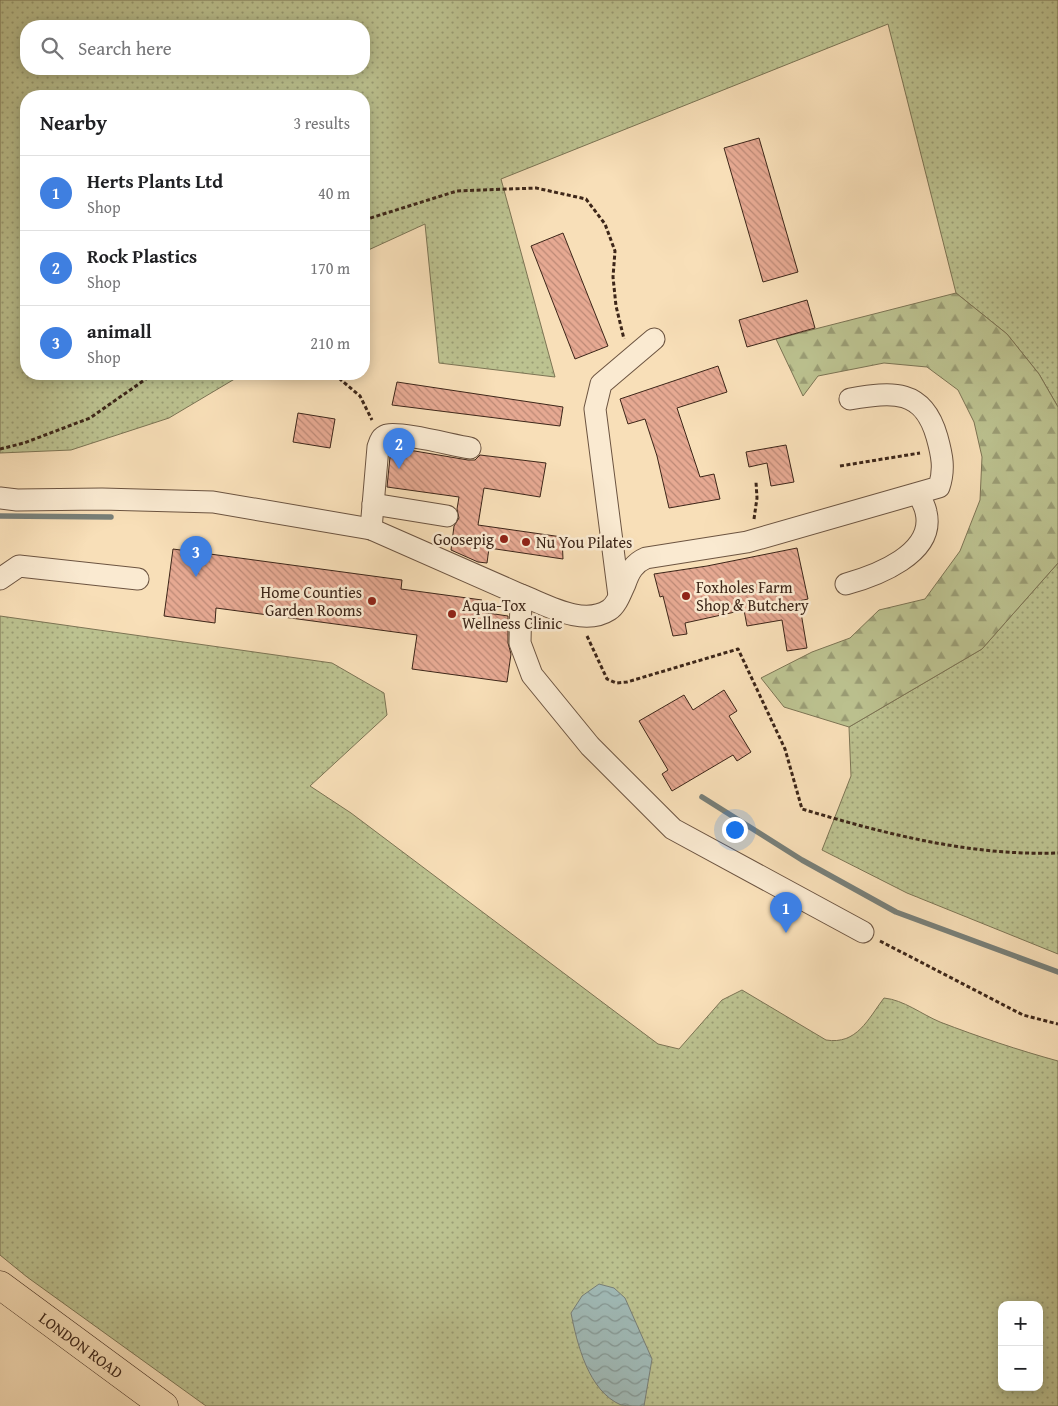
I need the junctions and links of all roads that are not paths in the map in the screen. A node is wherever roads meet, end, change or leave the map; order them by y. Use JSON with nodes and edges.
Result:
{"nodes":[{"id":1,"x":654,"y":339,"type":"dead end"},
{"id":2,"x":850,"y":399,"type":"dead end"},
{"id":3,"x":470,"y":448,"type":"dead end"},
{"id":4,"x":918,"y":494,"type":"junction"},
{"id":5,"x":0,"y":498,"type":"edge"},
{"id":6,"x":373,"y":504,"type":"junction"},
{"id":7,"x":447,"y":516,"type":"dead end"},
{"id":8,"x":371,"y":529,"type":"junction"},
{"id":9,"x":0,"y":579,"type":"edge"},
{"id":10,"x":138,"y":579,"type":"dead end"},
{"id":11,"x":846,"y":584,"type":"dead end"},
{"id":12,"x":522,"y":595,"type":"junction"},
{"id":13,"x":619,"y":596,"type":"junction"},
{"id":14,"x":863,"y":932,"type":"road end"},
{"id":15,"x":0,"y":1285,"type":"edge"},
{"id":16,"x":164,"y":1406,"type":"edge"}],
"edges":[{"from":1,"to":13,"type":"lane"},
{"from":2,"to":4,"type":"lane"},
{"from":3,"to":6,"type":"lane"},
{"from":4,"to":11,"type":"lane"},
{"from":4,"to":13,"type":"lane"},
{"from":5,"to":8,"type":"lane"},
{"from":6,"to":7,"type":"lane"},
{"from":6,"to":8,"type":"lane"},
{"from":8,"to":12,"type":"lane"},
{"from":9,"to":10,"type":"lane"},
{"from":12,"to":13,"type":"lane"},
{"from":12,"to":14,"type":"lane"},
{"from":15,"to":16,"type":"main road","name":"LONDON ROAD"}]}
